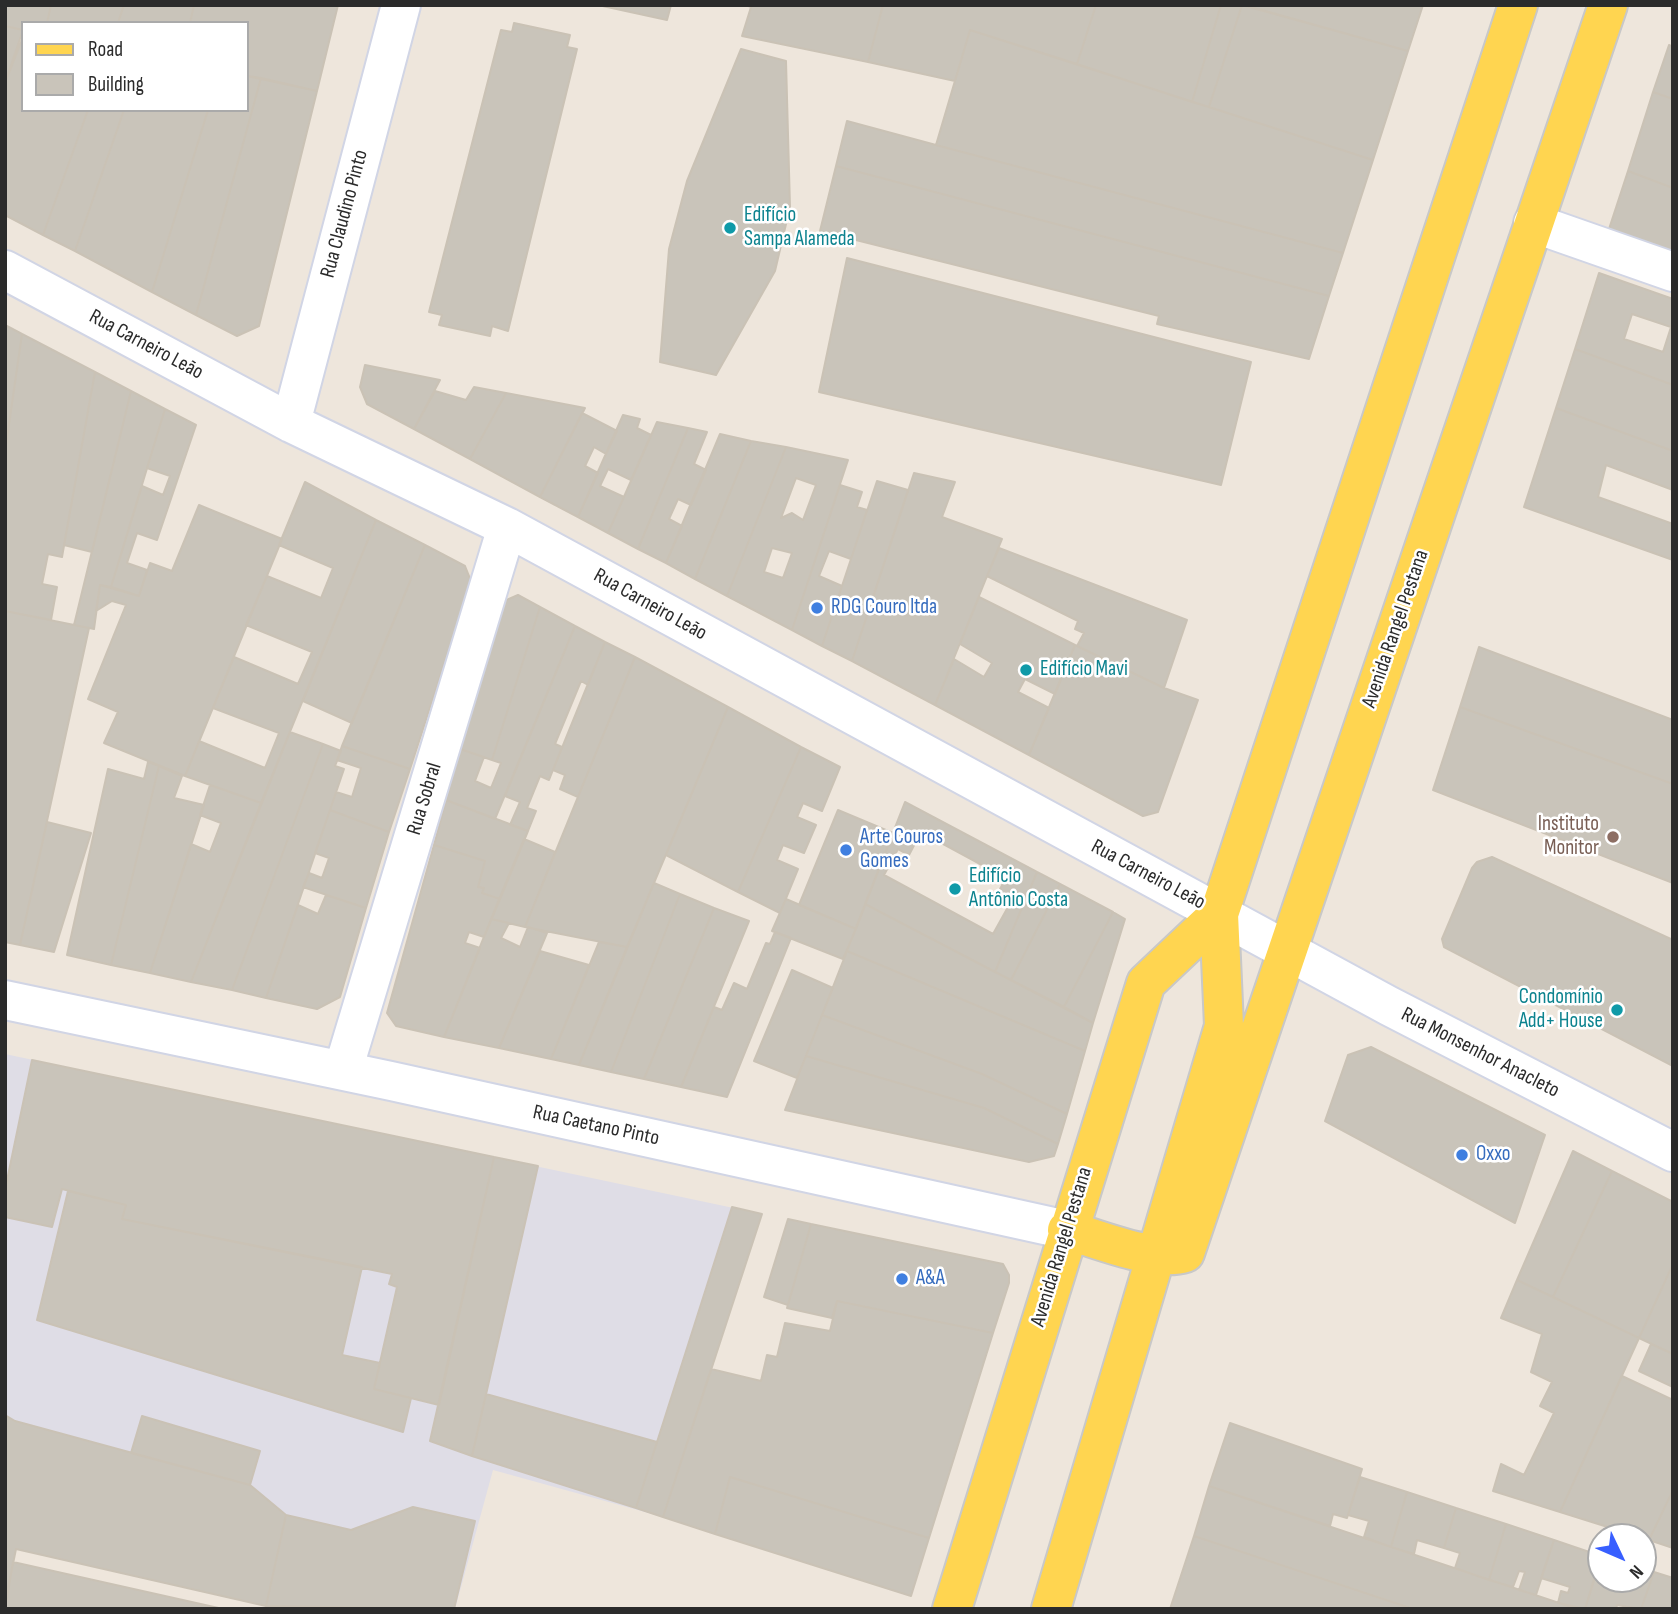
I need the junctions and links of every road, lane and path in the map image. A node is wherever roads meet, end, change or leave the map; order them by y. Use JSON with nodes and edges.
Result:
{"nodes":[{"id":1,"x":401,"y":5,"type":"edge"},
{"id":2,"x":1487,"y":5,"type":"edge"},
{"id":3,"x":1518,"y":5,"type":"edge"},
{"id":4,"x":1608,"y":5,"type":"edge"},
{"id":5,"x":1508,"y":42,"type":"junction"},
{"id":6,"x":1533,"y":223,"type":"junction"},
{"id":7,"x":5,"y":270,"type":"edge"},
{"id":8,"x":1673,"y":272,"type":"edge"},
{"id":9,"x":291,"y":423,"type":"junction"},
{"id":10,"x":507,"y":527,"type":"junction"},
{"id":11,"x":1219,"y":914,"type":"junction"},
{"id":12,"x":1288,"y":951,"type":"junction"},
{"id":13,"x":5,"y":1000,"type":"edge"},
{"id":14,"x":1224,"y":1026,"type":"junction"},
{"id":15,"x":343,"y":1070,"type":"junction"},
{"id":16,"x":1673,"y":1152,"type":"edge"},
{"id":17,"x":1067,"y":1230,"type":"junction"},
{"id":18,"x":1170,"y":1254,"type":"junction"},
{"id":19,"x":952,"y":1609,"type":"edge"},
{"id":20,"x":1051,"y":1609,"type":"edge"}],
"edges":[{"from":1,"to":9,"type":"street","name":"Rua Claudino Pinto"},
{"from":2,"to":5,"type":"main road"},
{"from":3,"to":5,"type":"main road","name":"Avenida Rangel Pestana"},
{"from":4,"to":6,"type":"main road","name":"Avenida Rangel Pestana"},
{"from":5,"to":11,"type":"main road","name":"Avenida Rangel Pestana"},
{"from":6,"to":8,"type":"street"},
{"from":6,"to":12,"type":"main road","name":"Avenida Rangel Pestana"},
{"from":7,"to":9,"type":"street","name":"Rua Carneiro Leão"},
{"from":9,"to":10,"type":"street","name":"Rua Carneiro Leão"},
{"from":10,"to":11,"type":"street","name":"Rua Carneiro Leão"},
{"from":10,"to":15,"type":"street","name":"Rua Sobral"},
{"from":11,"to":12,"type":"street","name":"Rua Carneiro Leão"},
{"from":11,"to":14,"type":"main road","name":"Avenida Rangel Pestana"},
{"from":11,"to":17,"type":"main road","name":"Avenida Rangel Pestana"},
{"from":12,"to":14,"type":"main road"},
{"from":12,"to":16,"type":"street","name":"Rua Monsenhor Anacleto"},
{"from":12,"to":18,"type":"main road","name":"Avenida Rangel Pestana"},
{"from":13,"to":15,"type":"street","name":"Rua Caetano Pinto"},
{"from":14,"to":18,"type":"main road","name":"Avenida Rangel Pestana"},
{"from":15,"to":17,"type":"street","name":"Rua Caetano Pinto"},
{"from":17,"to":18,"type":"main road","name":"Rua Caetano Pinto"},
{"from":17,"to":19,"type":"main road","name":"Avenida Rangel Pestana"},
{"from":18,"to":20,"type":"main road","name":"Avenida Rangel Pestana"}]}
